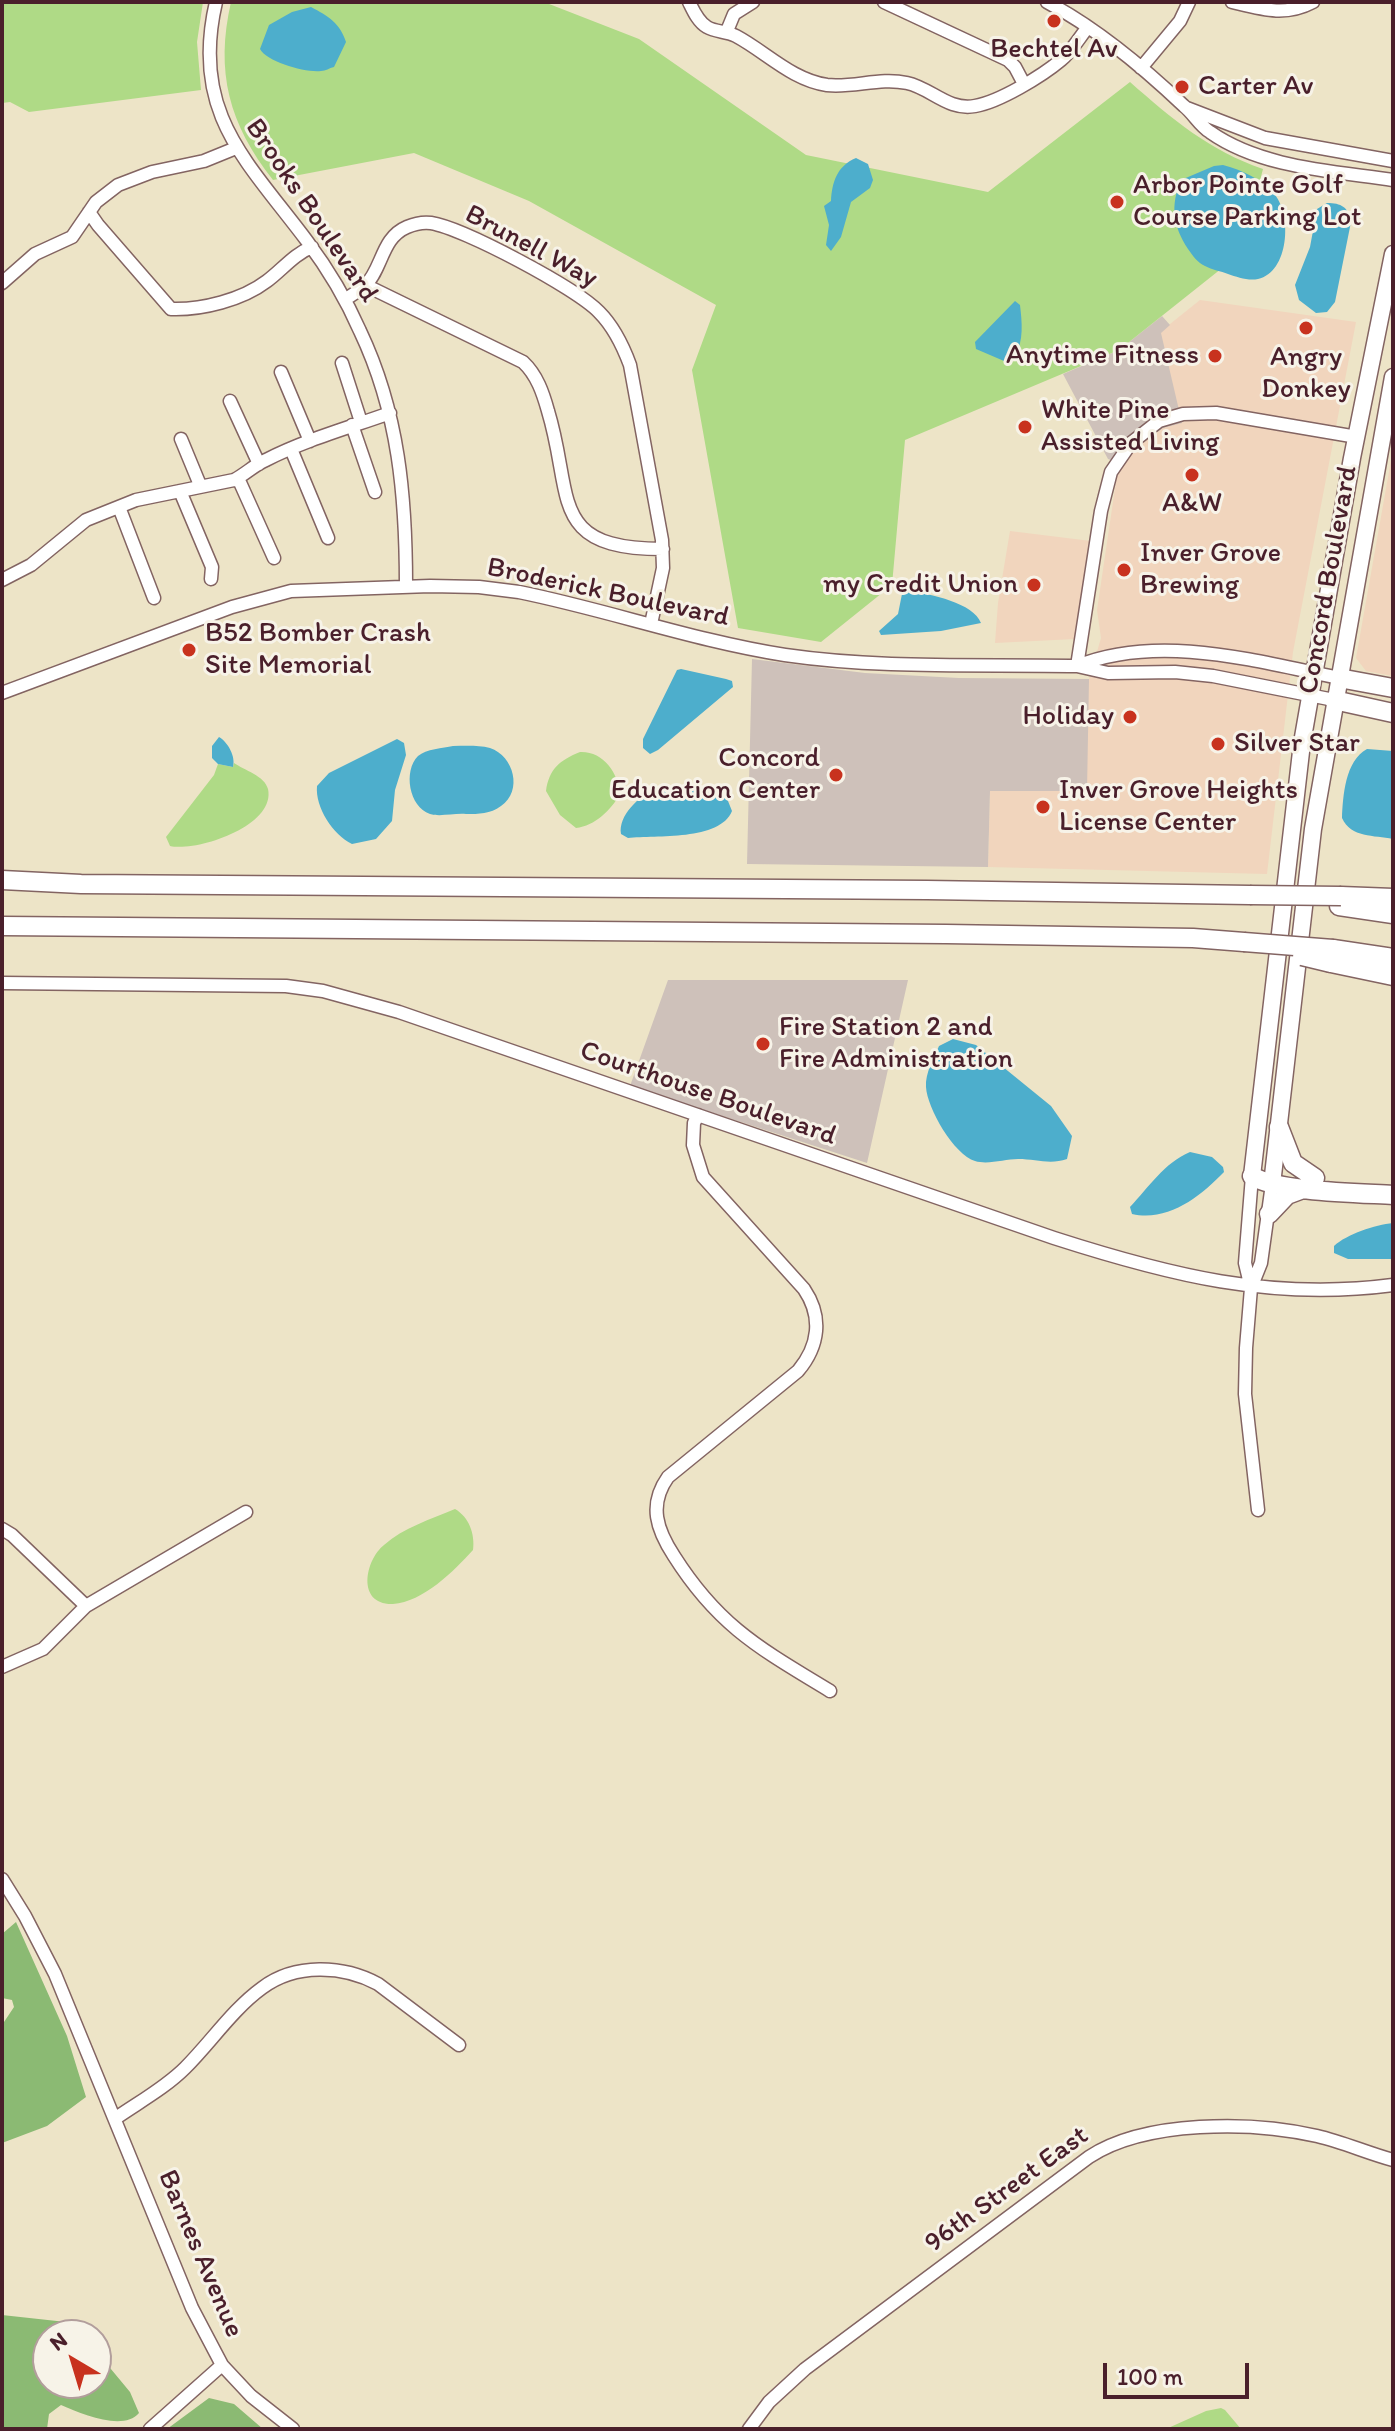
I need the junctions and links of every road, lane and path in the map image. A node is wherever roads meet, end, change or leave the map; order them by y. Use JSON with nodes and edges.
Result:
{"nodes":[{"id":1,"x":216,"y":2,"type":"edge"},
{"id":2,"x":689,"y":2,"type":"edge"},
{"id":3,"x":753,"y":2,"type":"edge"},
{"id":4,"x":884,"y":2,"type":"edge"},
{"id":5,"x":1047,"y":2,"type":"edge"},
{"id":6,"x":1189,"y":2,"type":"edge"},
{"id":7,"x":1232,"y":2,"type":"edge"},
{"id":8,"x":1313,"y":2,"type":"edge"},
{"id":9,"x":1088,"y":27,"type":"junction"},
{"id":10,"x":727,"y":31,"type":"junction"},
{"id":11,"x":1141,"y":68,"type":"junction"},
{"id":12,"x":1024,"y":84,"type":"junction"},
{"id":13,"x":1187,"y":108,"type":"junction"},
{"id":14,"x":236,"y":148,"type":"junction"},
{"id":15,"x":1393,"y":161,"type":"edge"},
{"id":16,"x":1393,"y":180,"type":"edge"},
{"id":17,"x":89,"y":212,"type":"junction"},
{"id":18,"x":312,"y":247,"type":"junction"},
{"id":19,"x":1393,"y":254,"type":"edge"},
{"id":20,"x":2,"y":283,"type":"edge"},
{"id":21,"x":365,"y":285,"type":"junction"},
{"id":22,"x":345,"y":300,"type":"junction"},
{"id":23,"x":342,"y":363,"type":"dead end"},
{"id":24,"x":281,"y":372,"type":"dead end"},
{"id":25,"x":1393,"y":377,"type":"edge"},
{"id":26,"x":230,"y":401,"type":"dead end"},
{"id":27,"x":390,"y":413,"type":"junction"},
{"id":28,"x":356,"y":423,"type":"junction"},
{"id":29,"x":1357,"y":437,"type":"junction"},
{"id":30,"x":181,"y":439,"type":"dead end"},
{"id":31,"x":310,"y":441,"type":"junction"},
{"id":32,"x":291,"y":449,"type":"junction"},
{"id":33,"x":259,"y":464,"type":"junction"},
{"id":34,"x":238,"y":478,"type":"junction"},
{"id":35,"x":200,"y":485,"type":"junction"},
{"id":36,"x":180,"y":491,"type":"junction"},
{"id":37,"x":375,"y":492,"type":"dead end"},
{"id":38,"x":119,"y":507,"type":"junction"},
{"id":39,"x":328,"y":538,"type":"dead end"},
{"id":40,"x":663,"y":549,"type":"junction"},
{"id":41,"x":274,"y":558,"type":"dead end"},
{"id":42,"x":211,"y":579,"type":"dead end"},
{"id":43,"x":2,"y":580,"type":"edge"},
{"id":44,"x":406,"y":586,"type":"junction"},
{"id":45,"x":154,"y":598,"type":"dead end"},
{"id":46,"x":651,"y":624,"type":"junction"},
{"id":47,"x":1077,"y":666,"type":"junction"},
{"id":48,"x":1314,"y":673,"type":"junction"},
{"id":49,"x":1339,"y":678,"type":"junction"},
{"id":50,"x":3,"y":688,"type":"edge"},
{"id":51,"x":1393,"y":688,"type":"edge"},
{"id":52,"x":1309,"y":695,"type":"junction"},
{"id":53,"x":1334,"y":700,"type":"junction"},
{"id":54,"x":1393,"y":713,"type":"edge"},
{"id":55,"x":2,"y":870,"type":"edge"},
{"id":56,"x":2,"y":880,"type":"edge"},
{"id":57,"x":132,"y":883,"type":"junction"},
{"id":58,"x":1393,"y":898,"type":"edge"},
{"id":59,"x":1340,"y":901,"type":"junction"},
{"id":60,"x":1393,"y":914,"type":"edge"},
{"id":61,"x":2,"y":926,"type":"edge"},
{"id":62,"x":1332,"y":956,"type":"junction"},
{"id":63,"x":1393,"y":958,"type":"edge"},
{"id":64,"x":1393,"y":976,"type":"edge"},
{"id":65,"x":2,"y":983,"type":"edge"},
{"id":66,"x":698,"y":1115,"type":"junction"},
{"id":67,"x":1279,"y":1127,"type":"junction"},
{"id":68,"x":1252,"y":1176,"type":"junction"},
{"id":69,"x":1273,"y":1179,"type":"junction"},
{"id":70,"x":1393,"y":1182,"type":"edge"},
{"id":71,"x":1312,"y":1183,"type":"junction"},
{"id":72,"x":1393,"y":1195,"type":"edge"},
{"id":73,"x":1269,"y":1214,"type":"junction"},
{"id":74,"x":1393,"y":1285,"type":"edge"},
{"id":75,"x":1251,"y":1288,"type":"junction"},
{"id":76,"x":1258,"y":1510,"type":"dead end"},
{"id":77,"x":246,"y":1512,"type":"dead end"},
{"id":78,"x":2,"y":1529,"type":"edge"},
{"id":79,"x":86,"y":1606,"type":"junction"},
{"id":80,"x":2,"y":1667,"type":"edge"},
{"id":81,"x":830,"y":1691,"type":"dead end"},
{"id":82,"x":2,"y":1879,"type":"edge"},
{"id":83,"x":459,"y":2045,"type":"dead end"},
{"id":84,"x":116,"y":2118,"type":"junction"},
{"id":85,"x":1393,"y":2160,"type":"edge"},
{"id":86,"x":222,"y":2365,"type":"junction"},
{"id":87,"x":150,"y":2429,"type":"edge"},
{"id":88,"x":293,"y":2429,"type":"edge"},
{"id":89,"x":749,"y":2429,"type":"edge"}],
"edges":[{"from":1,"to":14,"type":"street","name":"Brooks Boulevard"},
{"from":2,"to":10,"type":"street"},
{"from":3,"to":10,"type":"street"},
{"from":4,"to":12,"type":"street"},
{"from":5,"to":9,"type":"street"},
{"from":6,"to":11,"type":"street"},
{"from":7,"to":8,"type":"street"},
{"from":9,"to":11,"type":"street"},
{"from":9,"to":12,"type":"street"},
{"from":10,"to":12,"type":"street"},
{"from":11,"to":13,"type":"street"},
{"from":13,"to":15,"type":"street"},
{"from":13,"to":16,"type":"street"},
{"from":14,"to":17,"type":"street"},
{"from":14,"to":18,"type":"street","name":"Brooks Boulevard"},
{"from":17,"to":18,"type":"street"},
{"from":17,"to":20,"type":"street"},
{"from":18,"to":22,"type":"street","name":"Brooks Boulevard"},
{"from":19,"to":29,"type":"main road","name":"Concord Boulevard"},
{"from":21,"to":22,"type":"street","name":"Brunell Way"},
{"from":21,"to":40,"type":"street"},
{"from":21,"to":40,"type":"street","name":"Brunell Way"},
{"from":22,"to":27,"type":"street","name":"Brooks Boulevard"},
{"from":23,"to":28,"type":"street"},
{"from":24,"to":31,"type":"street"},
{"from":25,"to":49,"type":"main road","name":"Concord Boulevard"},
{"from":26,"to":33,"type":"street"},
{"from":27,"to":28,"type":"street"},
{"from":27,"to":44,"type":"street","name":"Brooks Boulevard"},
{"from":28,"to":31,"type":"street"},
{"from":28,"to":37,"type":"street"},
{"from":29,"to":47,"type":"street"},
{"from":29,"to":48,"type":"main road","name":"Concord Boulevard"},
{"from":30,"to":35,"type":"street"},
{"from":31,"to":32,"type":"street"},
{"from":32,"to":33,"type":"street"},
{"from":32,"to":39,"type":"street"},
{"from":33,"to":34,"type":"street"},
{"from":34,"to":35,"type":"street"},
{"from":34,"to":41,"type":"street"},
{"from":35,"to":36,"type":"street"},
{"from":36,"to":38,"type":"street"},
{"from":36,"to":42,"type":"street"},
{"from":38,"to":43,"type":"street"},
{"from":38,"to":45,"type":"street"},
{"from":40,"to":46,"type":"street","name":"Brunell Way"},
{"from":44,"to":46,"type":"street","name":"Broderick Boulevard"},
{"from":44,"to":50,"type":"street","name":"Broderick Boulevard"},
{"from":46,"to":47,"type":"street","name":"Broderick Boulevard"},
{"from":47,"to":48,"type":"street","name":"Broderick Boulevard"},
{"from":47,"to":52,"type":"street","name":"Broderick Boulevard"},
{"from":48,"to":49,"type":"street","name":"Broderick Boulevard"},
{"from":48,"to":52,"type":"main road","name":"Concord Boulevard"},
{"from":49,"to":51,"type":"highway"},
{"from":49,"to":53,"type":"main road","name":"Concord Boulevard"},
{"from":52,"to":53,"type":"street","name":"Broderick Boulevard"},
{"from":52,"to":68,"type":"main road","name":"Concord Boulevard"},
{"from":53,"to":54,"type":"highway"},
{"from":53,"to":67,"type":"main road","name":"Concord Boulevard"},
{"from":55,"to":57,"type":"highway"},
{"from":56,"to":57,"type":"highway"},
{"from":57,"to":59,"type":"highway","bridge":true},
{"from":58,"to":59,"type":"highway"},
{"from":59,"to":60,"type":"highway"},
{"from":61,"to":62,"type":"highway","bridge":true},
{"from":62,"to":63,"type":"highway"},
{"from":62,"to":64,"type":"highway"},
{"from":65,"to":66,"type":"street","name":"Courthouse Boulevard"},
{"from":66,"to":75,"type":"street","name":"Courthouse Boulevard"},
{"from":66,"to":81,"type":"street"},
{"from":67,"to":69,"type":"main road","name":"Concord Boulevard"},
{"from":67,"to":71,"type":"highway"},
{"from":68,"to":69,"type":"highway"},
{"from":68,"to":75,"type":"street"},
{"from":69,"to":71,"type":"highway"},
{"from":69,"to":73,"type":"street"},
{"from":70,"to":71,"type":"highway"},
{"from":71,"to":72,"type":"highway"},
{"from":71,"to":73,"type":"highway"},
{"from":73,"to":75,"type":"street"},
{"from":74,"to":75,"type":"street","name":"Courthouse Boulevard"},
{"from":75,"to":76,"type":"street"},
{"from":77,"to":79,"type":"street"},
{"from":78,"to":79,"type":"street"},
{"from":79,"to":80,"type":"street"},
{"from":82,"to":84,"type":"street","name":"Barnes Avenue"},
{"from":83,"to":84,"type":"street"},
{"from":84,"to":86,"type":"street","name":"Barnes Avenue"},
{"from":85,"to":89,"type":"street","name":"96th Street East"},
{"from":86,"to":87,"type":"street"},
{"from":86,"to":88,"type":"street","name":"Barnes Avenue"}]}
